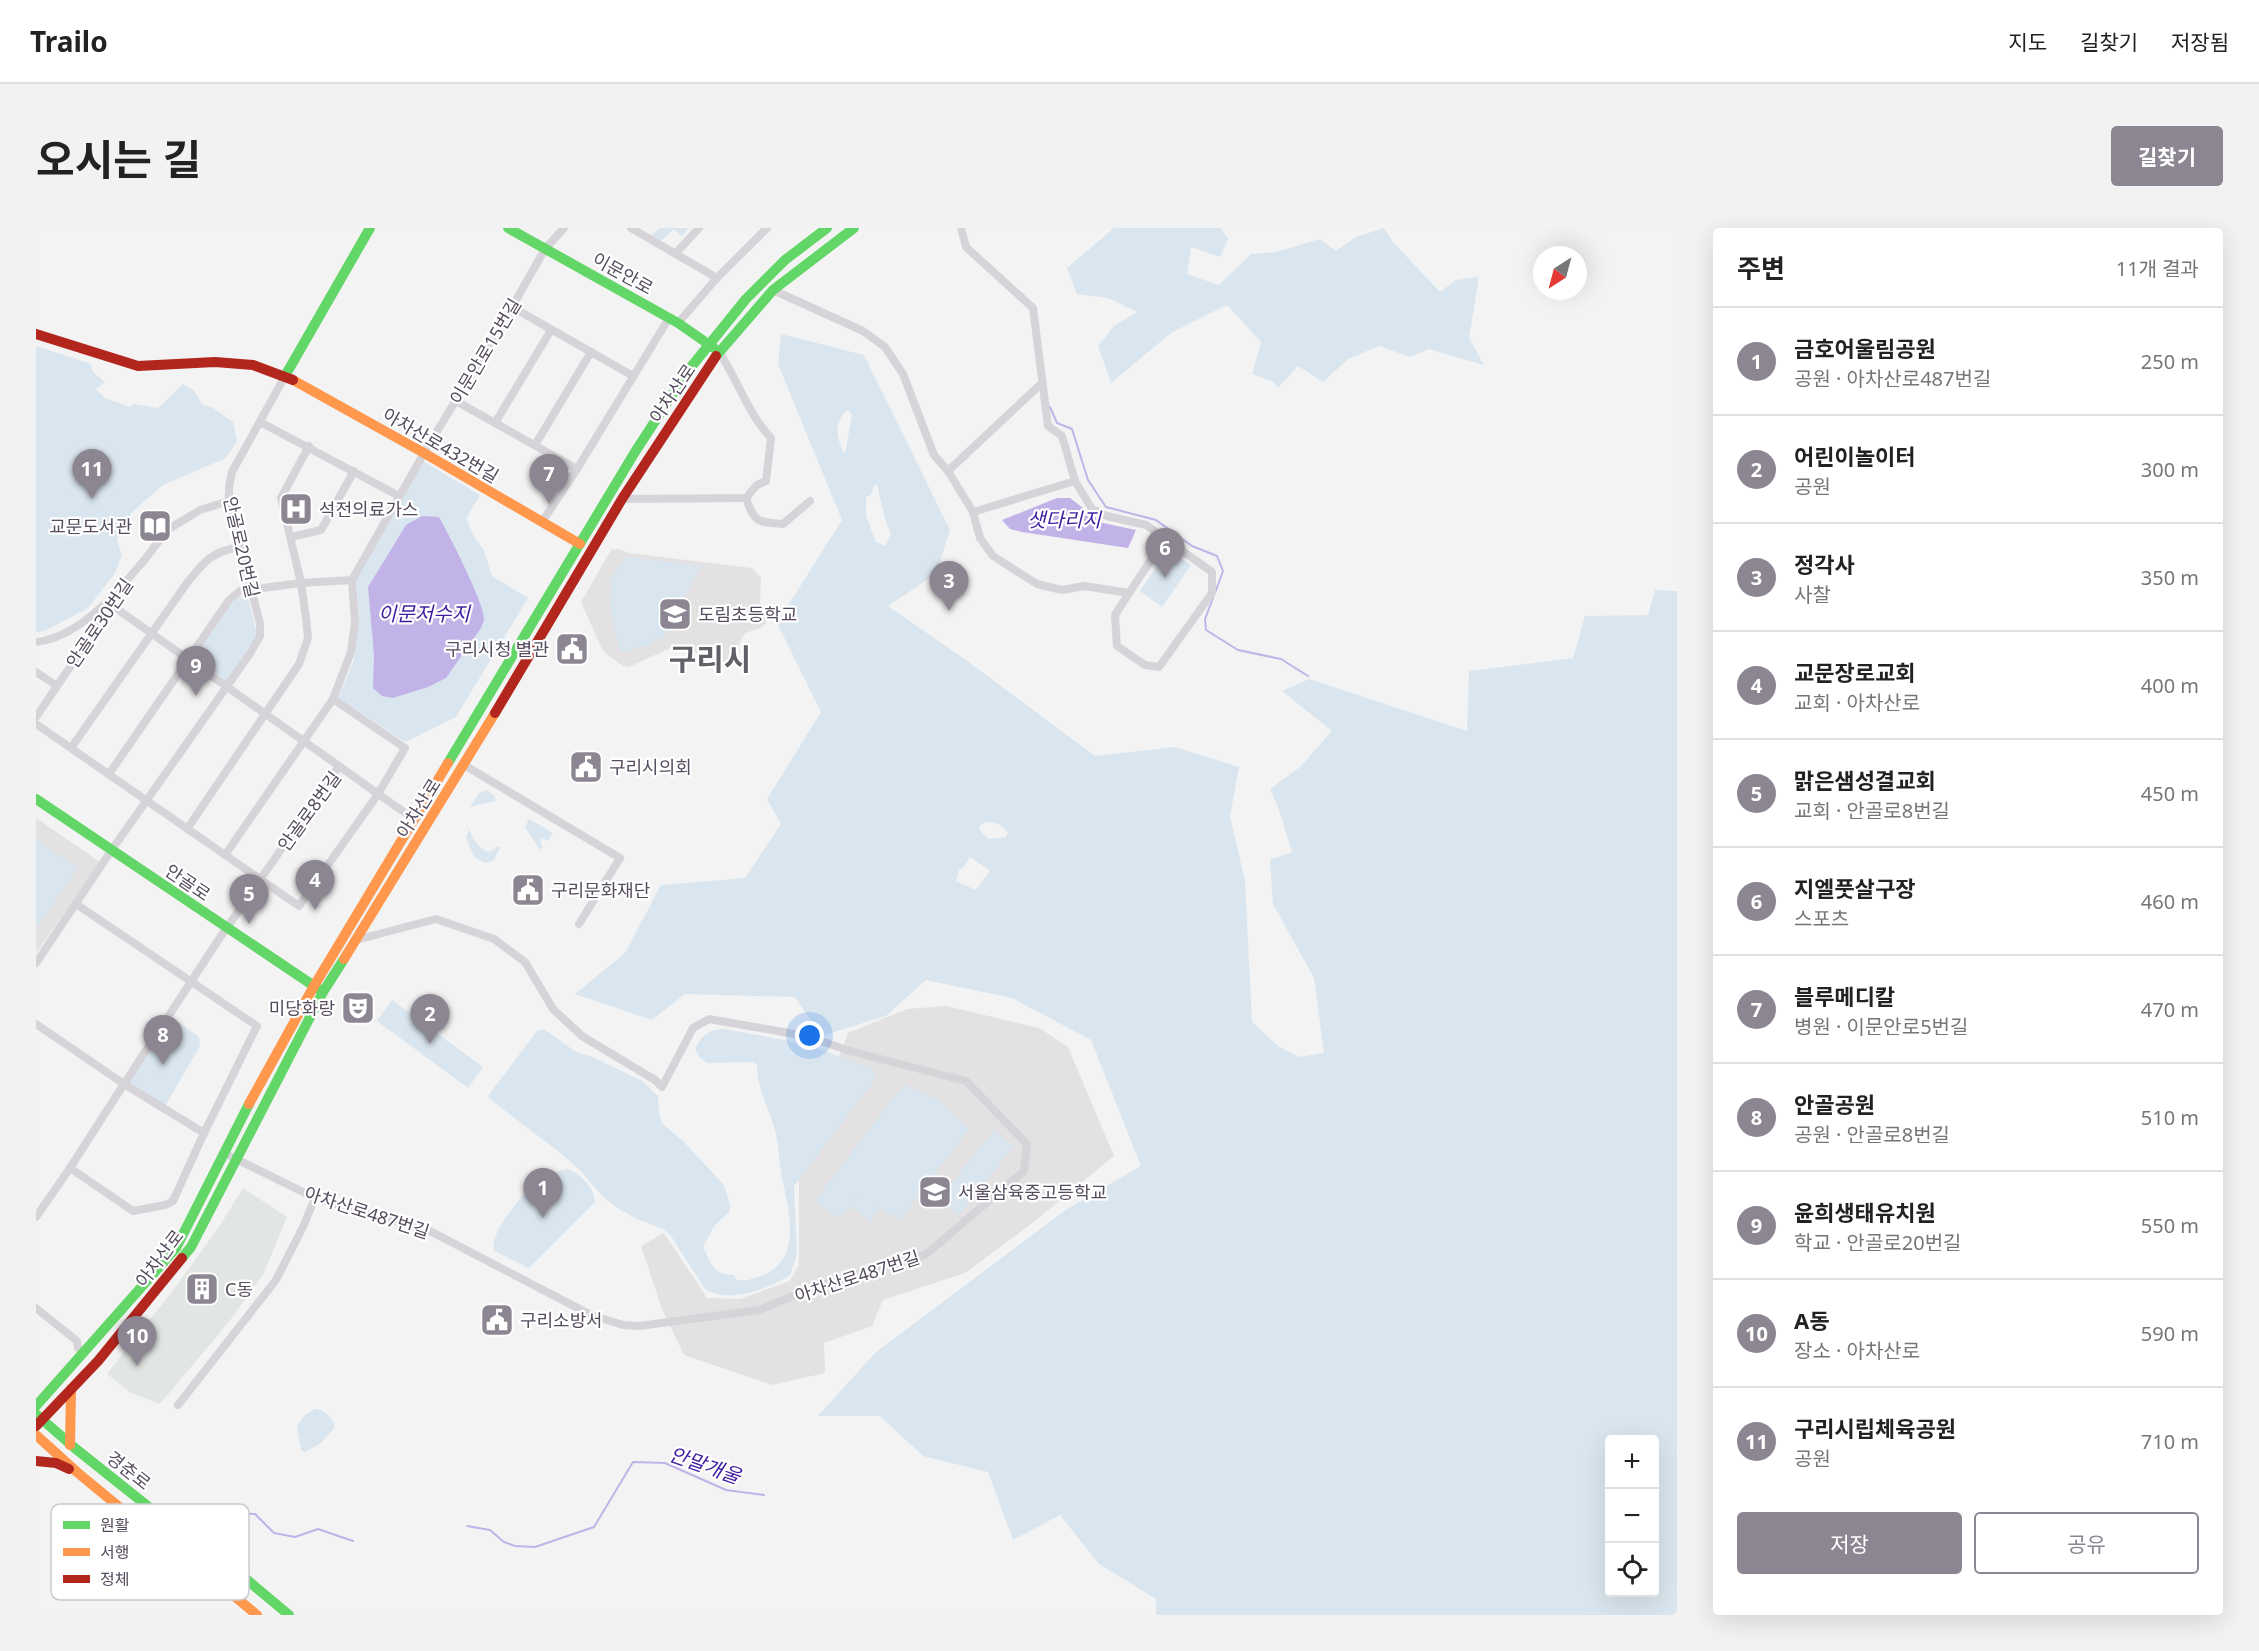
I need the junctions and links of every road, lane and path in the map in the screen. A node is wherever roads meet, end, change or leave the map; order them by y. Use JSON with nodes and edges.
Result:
{"nodes":[{"id":1,"x":370,"y":228,"type":"edge"},
{"id":2,"x":508,"y":228,"type":"edge"},
{"id":3,"x":564,"y":228,"type":"edge"},
{"id":4,"x":631,"y":228,"type":"edge"},
{"id":5,"x":699,"y":228,"type":"edge"},
{"id":6,"x":767,"y":228,"type":"edge"},
{"id":7,"x":827,"y":228,"type":"edge"},
{"id":8,"x":854,"y":228,"type":"edge"},
{"id":9,"x":961,"y":228,"type":"edge"},
{"id":10,"x":545,"y":249,"type":"junction"},
{"id":11,"x":676,"y":254,"type":"junction"},
{"id":12,"x":717,"y":278,"type":"junction"},
{"id":13,"x":774,"y":290,"type":"junction"},
{"id":14,"x":512,"y":307,"type":"junction"},
{"id":15,"x":674,"y":320,"type":"junction"},
{"id":16,"x":551,"y":330,"type":"junction"},
{"id":17,"x":36,"y":334,"type":"edge"},
{"id":18,"x":708,"y":344,"type":"junction"},
{"id":19,"x":591,"y":352,"type":"junction"},
{"id":20,"x":719,"y":352,"type":"junction"},
{"id":21,"x":285,"y":376,"type":"junction"},
{"id":22,"x":633,"y":376,"type":"junction"},
{"id":23,"x":1042,"y":382,"type":"junction"},
{"id":24,"x":456,"y":401,"type":"junction"},
{"id":25,"x":260,"y":422,"type":"junction"},
{"id":26,"x":495,"y":423,"type":"junction"},
{"id":27,"x":535,"y":445,"type":"junction"},
{"id":28,"x":309,"y":446,"type":"junction"},
{"id":29,"x":424,"y":453,"type":"junction"},
{"id":30,"x":577,"y":469,"type":"junction"},
{"id":31,"x":354,"y":471,"type":"junction"},
{"id":32,"x":948,"y":471,"type":"junction"},
{"id":33,"x":1076,"y":481,"type":"junction"},
{"id":34,"x":399,"y":496,"type":"junction"},
{"id":35,"x":746,"y":498,"type":"junction"},
{"id":36,"x":622,"y":499,"type":"junction"},
{"id":37,"x":229,"y":501,"type":"junction"},
{"id":38,"x":810,"y":501,"type":"dead end"},
{"id":39,"x":973,"y":512,"type":"junction"},
{"id":40,"x":542,"y":522,"type":"junction"},
{"id":41,"x":291,"y":537,"type":"junction"},
{"id":42,"x":1166,"y":539,"type":"junction"},
{"id":43,"x":580,"y":544,"type":"junction"},
{"id":44,"x":240,"y":547,"type":"junction"},
{"id":45,"x":352,"y":580,"type":"junction"},
{"id":46,"x":301,"y":583,"type":"junction"},
{"id":47,"x":250,"y":590,"type":"junction"},
{"id":48,"x":116,"y":592,"type":"junction"},
{"id":49,"x":1130,"y":593,"type":"junction"},
{"id":50,"x":110,"y":604,"type":"junction"},
{"id":51,"x":151,"y":633,"type":"junction"},
{"id":52,"x":36,"y":642,"type":"edge"},
{"id":53,"x":188,"y":659,"type":"junction"},
{"id":54,"x":36,"y":672,"type":"edge"},
{"id":55,"x":57,"y":686,"type":"junction"},
{"id":56,"x":227,"y":687,"type":"junction"},
{"id":57,"x":333,"y":699,"type":"junction"},
{"id":58,"x":267,"y":714,"type":"junction"},
{"id":59,"x":36,"y":717,"type":"edge"},
{"id":60,"x":36,"y":724,"type":"edge"},
{"id":61,"x":302,"y":740,"type":"junction"},
{"id":62,"x":71,"y":748,"type":"junction"},
{"id":63,"x":464,"y":765,"type":"junction"},
{"id":64,"x":339,"y":766,"type":"junction"},
{"id":65,"x":109,"y":774,"type":"junction"},
{"id":66,"x":378,"y":794,"type":"junction"},
{"id":67,"x":36,"y":799,"type":"edge"},
{"id":68,"x":147,"y":801,"type":"junction"},
{"id":69,"x":414,"y":819,"type":"junction"},
{"id":70,"x":188,"y":829,"type":"junction"},
{"id":71,"x":111,"y":851,"type":"junction"},
{"id":72,"x":225,"y":855,"type":"junction"},
{"id":73,"x":260,"y":880,"type":"junction"},
{"id":74,"x":76,"y":904,"type":"junction"},
{"id":75,"x":579,"y":924,"type":"dead end"},
{"id":76,"x":226,"y":928,"type":"junction"},
{"id":77,"x":355,"y":940,"type":"junction"},
{"id":78,"x":36,"y":963,"type":"edge"},
{"id":79,"x":192,"y":981,"type":"junction"},
{"id":80,"x":318,"y":989,"type":"junction"},
{"id":81,"x":36,"y":1024,"type":"edge"},
{"id":82,"x":124,"y":1084,"type":"junction"},
{"id":83,"x":204,"y":1133,"type":"junction"},
{"id":84,"x":224,"y":1153,"type":"junction"},
{"id":85,"x":236,"y":1160,"type":"junction"},
{"id":86,"x":70,"y":1168,"type":"junction"},
{"id":87,"x":315,"y":1198,"type":"junction"},
{"id":88,"x":37,"y":1214,"type":"edge"},
{"id":89,"x":36,"y":1308,"type":"edge"},
{"id":90,"x":84,"y":1353,"type":"junction"},
{"id":91,"x":71,"y":1389,"type":"junction"},
{"id":92,"x":178,"y":1405,"type":"dead end"},
{"id":93,"x":36,"y":1406,"type":"edge"},
{"id":94,"x":38,"y":1419,"type":"edge"},
{"id":95,"x":36,"y":1435,"type":"edge"},
{"id":96,"x":70,"y":1444,"type":"junction"},
{"id":97,"x":36,"y":1461,"type":"edge"},
{"id":98,"x":78,"y":1473,"type":"junction"},
{"id":99,"x":116,"y":1504,"type":"edge"},
{"id":100,"x":145,"y":1504,"type":"edge"},
{"id":101,"x":249,"y":1582,"type":"edge"},
{"id":102,"x":240,"y":1600,"type":"edge"},
{"id":103,"x":257,"y":1615,"type":"edge"},
{"id":104,"x":289,"y":1615,"type":"edge"}],
"edges":[{"from":1,"to":21,"type":"main road"},
{"from":2,"to":10,"type":"main road","name":"이문안로"},
{"from":3,"to":10,"type":"street","name":"이문안로15번길"},
{"from":4,"to":11,"type":"street"},
{"from":5,"to":11,"type":"street"},
{"from":6,"to":12,"type":"street"},
{"from":7,"to":18,"type":"main road","name":"아차산로"},
{"from":8,"to":13,"type":"main road","name":"아차산로"},
{"from":9,"to":23,"type":"street"},
{"from":10,"to":14,"type":"street","name":"이문안로15번길"},
{"from":10,"to":15,"type":"main road","name":"이문안로"},
{"from":11,"to":12,"type":"street"},
{"from":12,"to":15,"type":"street"},
{"from":13,"to":20,"type":"main road","name":"아차산로"},
{"from":13,"to":32,"type":"street"},
{"from":14,"to":16,"type":"street"},
{"from":14,"to":24,"type":"street","name":"이문안로15번길"},
{"from":15,"to":18,"type":"main road","name":"이문안로"},
{"from":15,"to":22,"type":"street"},
{"from":16,"to":19,"type":"street"},
{"from":16,"to":26,"type":"street"},
{"from":17,"to":21,"type":"main road","name":"아차산로432번길"},
{"from":18,"to":20,"type":"main road","name":"이문안로"},
{"from":18,"to":43,"type":"main road","name":"아차산로"},
{"from":19,"to":22,"type":"street"},
{"from":19,"to":27,"type":"street"},
{"from":20,"to":35,"type":"street"},
{"from":20,"to":36,"type":"main road","name":"아차산로"},
{"from":21,"to":25,"type":"street","name":"안골로20번길"},
{"from":21,"to":29,"type":"main road","name":"아차산로432번길"},
{"from":22,"to":30,"type":"street"},
{"from":23,"to":32,"type":"street"},
{"from":23,"to":33,"type":"street"},
{"from":24,"to":26,"type":"street"},
{"from":24,"to":29,"type":"street","name":"이문안로15번길"},
{"from":25,"to":28,"type":"street"},
{"from":25,"to":37,"type":"street","name":"안골로20번길"},
{"from":26,"to":27,"type":"street"},
{"from":27,"to":30,"type":"street"},
{"from":28,"to":31,"type":"street"},
{"from":28,"to":41,"type":"street"},
{"from":29,"to":34,"type":"street"},
{"from":29,"to":40,"type":"main road","name":"아차산로432번길"},
{"from":30,"to":40,"type":"street"},
{"from":31,"to":34,"type":"street"},
{"from":31,"to":41,"type":"street"},
{"from":32,"to":39,"type":"street"},
{"from":33,"to":39,"type":"street"},
{"from":33,"to":42,"type":"street"},
{"from":34,"to":45,"type":"street"},
{"from":35,"to":36,"type":"street"},
{"from":35,"to":38,"type":"street"},
{"from":36,"to":63,"type":"main road","name":"아차산로"},
{"from":37,"to":44,"type":"street","name":"안골로20번길"},
{"from":37,"to":48,"type":"street","name":"안골로30번길"},
{"from":39,"to":49,"type":"street"},
{"from":40,"to":43,"type":"main road","name":"아차산로432번길"},
{"from":41,"to":46,"type":"street"},
{"from":42,"to":49,"type":"street"},
{"from":42,"to":49,"type":"street"},
{"from":43,"to":69,"type":"main road","name":"아차산로"},
{"from":44,"to":47,"type":"street","name":"안골로20번길"},
{"from":44,"to":51,"type":"street"},
{"from":45,"to":46,"type":"street"},
{"from":45,"to":57,"type":"street"},
{"from":46,"to":47,"type":"street"},
{"from":46,"to":58,"type":"street"},
{"from":47,"to":53,"type":"street"},
{"from":47,"to":56,"type":"street","name":"안골로20번길"},
{"from":48,"to":50,"type":"street","name":"안골로30번길"},
{"from":48,"to":52,"type":"street"},
{"from":50,"to":51,"type":"street"},
{"from":50,"to":55,"type":"street","name":"안골로30번길"},
{"from":51,"to":53,"type":"street"},
{"from":51,"to":62,"type":"street"},
{"from":53,"to":56,"type":"street"},
{"from":53,"to":65,"type":"street"},
{"from":54,"to":55,"type":"street"},
{"from":55,"to":59,"type":"street","name":"안골로30번길"},
{"from":56,"to":58,"type":"street"},
{"from":56,"to":68,"type":"street","name":"안골로20번길"},
{"from":57,"to":61,"type":"street"},
{"from":57,"to":66,"type":"street"},
{"from":58,"to":61,"type":"street"},
{"from":58,"to":70,"type":"street"},
{"from":60,"to":62,"type":"street"},
{"from":61,"to":64,"type":"street"},
{"from":61,"to":72,"type":"street"},
{"from":62,"to":65,"type":"street"},
{"from":63,"to":75,"type":"street"},
{"from":63,"to":77,"type":"main road","name":"아차산로"},
{"from":64,"to":66,"type":"street","name":"안골로8번길"},
{"from":64,"to":73,"type":"street","name":"안골로8번길"},
{"from":65,"to":68,"type":"street"},
{"from":66,"to":69,"type":"street","name":"안골로8번길"},
{"from":66,"to":73,"type":"street"},
{"from":67,"to":71,"type":"main road","name":"안골로"},
{"from":68,"to":70,"type":"street"},
{"from":68,"to":71,"type":"street","name":"안골로20번길"},
{"from":69,"to":80,"type":"main road","name":"아차산로"},
{"from":70,"to":72,"type":"street"},
{"from":71,"to":74,"type":"street","name":"안골로20번길"},
{"from":71,"to":76,"type":"main road","name":"안골로"},
{"from":72,"to":73,"type":"street"},
{"from":73,"to":76,"type":"street","name":"안골로8번길"},
{"from":74,"to":78,"type":"street","name":"안골로20번길"},
{"from":74,"to":79,"type":"street"},
{"from":76,"to":79,"type":"street","name":"안골로8번길"},
{"from":76,"to":80,"type":"main road","name":"안골로"},
{"from":77,"to":80,"type":"main road","name":"아차산로"},
{"from":77,"to":87,"type":"street","name":"아차산로487번길"},
{"from":79,"to":82,"type":"street","name":"안골로8번길"},
{"from":79,"to":83,"type":"street"},
{"from":80,"to":84,"type":"main road","name":"아차산로"},
{"from":80,"to":85,"type":"main road","name":"아차산로"},
{"from":81,"to":82,"type":"street"},
{"from":82,"to":83,"type":"street"},
{"from":82,"to":86,"type":"street","name":"안골로8번길"},
{"from":83,"to":86,"type":"street"},
{"from":84,"to":85,"type":"street","name":"아차산로487번길"},
{"from":84,"to":90,"type":"main road","name":"아차산로"},
{"from":85,"to":87,"type":"street","name":"아차산로487번길"},
{"from":85,"to":91,"type":"main road","name":"아차산로"},
{"from":86,"to":88,"type":"street","name":"안골로8번길"},
{"from":87,"to":92,"type":"street"},
{"from":89,"to":90,"type":"street"},
{"from":90,"to":93,"type":"main road","name":"아차산로"},
{"from":91,"to":94,"type":"main road","name":"아차산로"},
{"from":91,"to":96,"type":"main road"},
{"from":94,"to":96,"type":"main road","name":"경춘로"},
{"from":95,"to":98,"type":"main road","name":"경춘로"},
{"from":96,"to":100,"type":"main road","name":"경춘로"},
{"from":97,"to":98,"type":"main road"},
{"from":98,"to":99,"type":"main road","name":"경춘로"},
{"from":101,"to":104,"type":"main road","name":"경춘로"},
{"from":102,"to":103,"type":"main road","name":"경춘로"}]}
